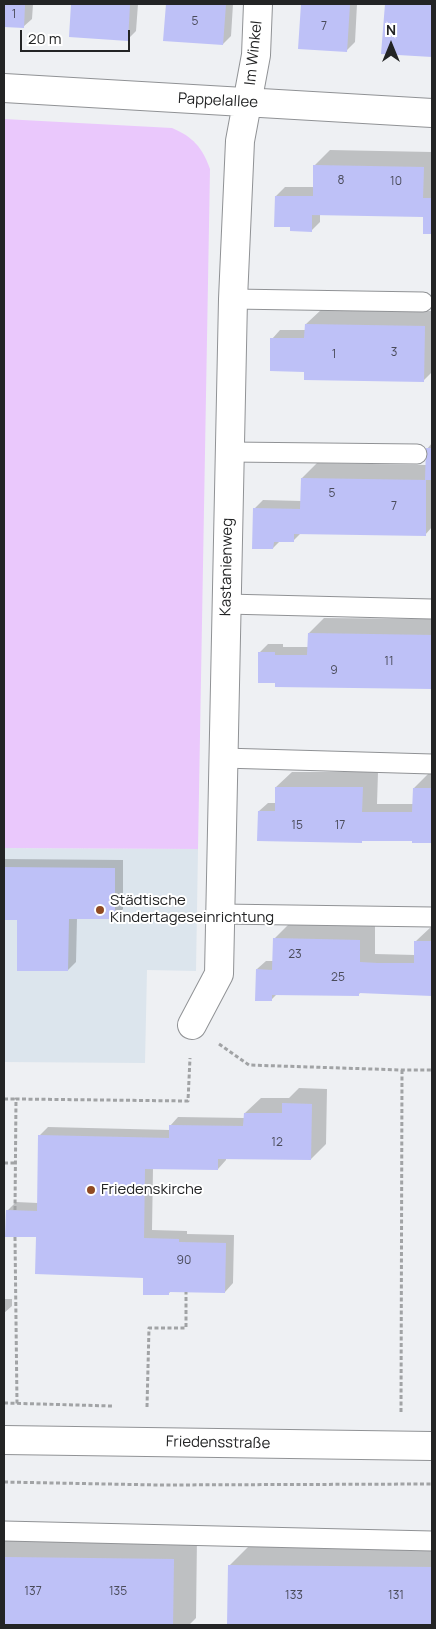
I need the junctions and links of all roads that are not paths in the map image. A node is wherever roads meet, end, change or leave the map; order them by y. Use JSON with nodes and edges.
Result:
{"nodes":[{"id":1,"x":258,"y":4,"type":"edge"},
{"id":2,"x":4,"y":88,"type":"edge"},
{"id":3,"x":248,"y":103,"type":"junction"},
{"id":4,"x":432,"y":113,"type":"edge"},
{"id":5,"x":233,"y":299,"type":"junction"},
{"id":6,"x":422,"y":302,"type":"dead end"},
{"id":7,"x":230,"y":452,"type":"junction"},
{"id":8,"x":417,"y":454,"type":"dead end"},
{"id":9,"x":226,"y":604,"type":"junction"},
{"id":10,"x":432,"y":609,"type":"edge"},
{"id":11,"x":223,"y":758,"type":"junction"},
{"id":12,"x":432,"y":764,"type":"edge"},
{"id":13,"x":221,"y":914,"type":"junction"},
{"id":14,"x":432,"y":917,"type":"edge"},
{"id":15,"x":192,"y":1025,"type":"road end"},
{"id":16,"x":10,"y":1440,"type":"edge"},
{"id":17,"x":432,"y":1446,"type":"edge"},
{"id":18,"x":4,"y":1532,"type":"edge"},
{"id":19,"x":432,"y":1540,"type":"edge"}],
"edges":[{"from":1,"to":3,"type":"street","name":"Im Winkel"},
{"from":2,"to":3,"type":"street","name":"Pappelallee"},
{"from":3,"to":4,"type":"street","name":"Pappelallee"},
{"from":3,"to":5,"type":"street","name":"Kastanienweg"},
{"from":5,"to":6,"type":"lane"},
{"from":5,"to":7,"type":"street","name":"Kastanienweg"},
{"from":7,"to":8,"type":"lane"},
{"from":7,"to":9,"type":"street","name":"Kastanienweg"},
{"from":9,"to":10,"type":"lane"},
{"from":9,"to":11,"type":"street","name":"Kastanienweg"},
{"from":11,"to":12,"type":"lane"},
{"from":11,"to":13,"type":"street","name":"Kastanienweg"},
{"from":13,"to":14,"type":"lane"},
{"from":13,"to":15,"type":"street","name":"Kastanienweg"},
{"from":16,"to":17,"type":"street","name":"Friedensstraße"},
{"from":18,"to":19,"type":"lane"}]}
